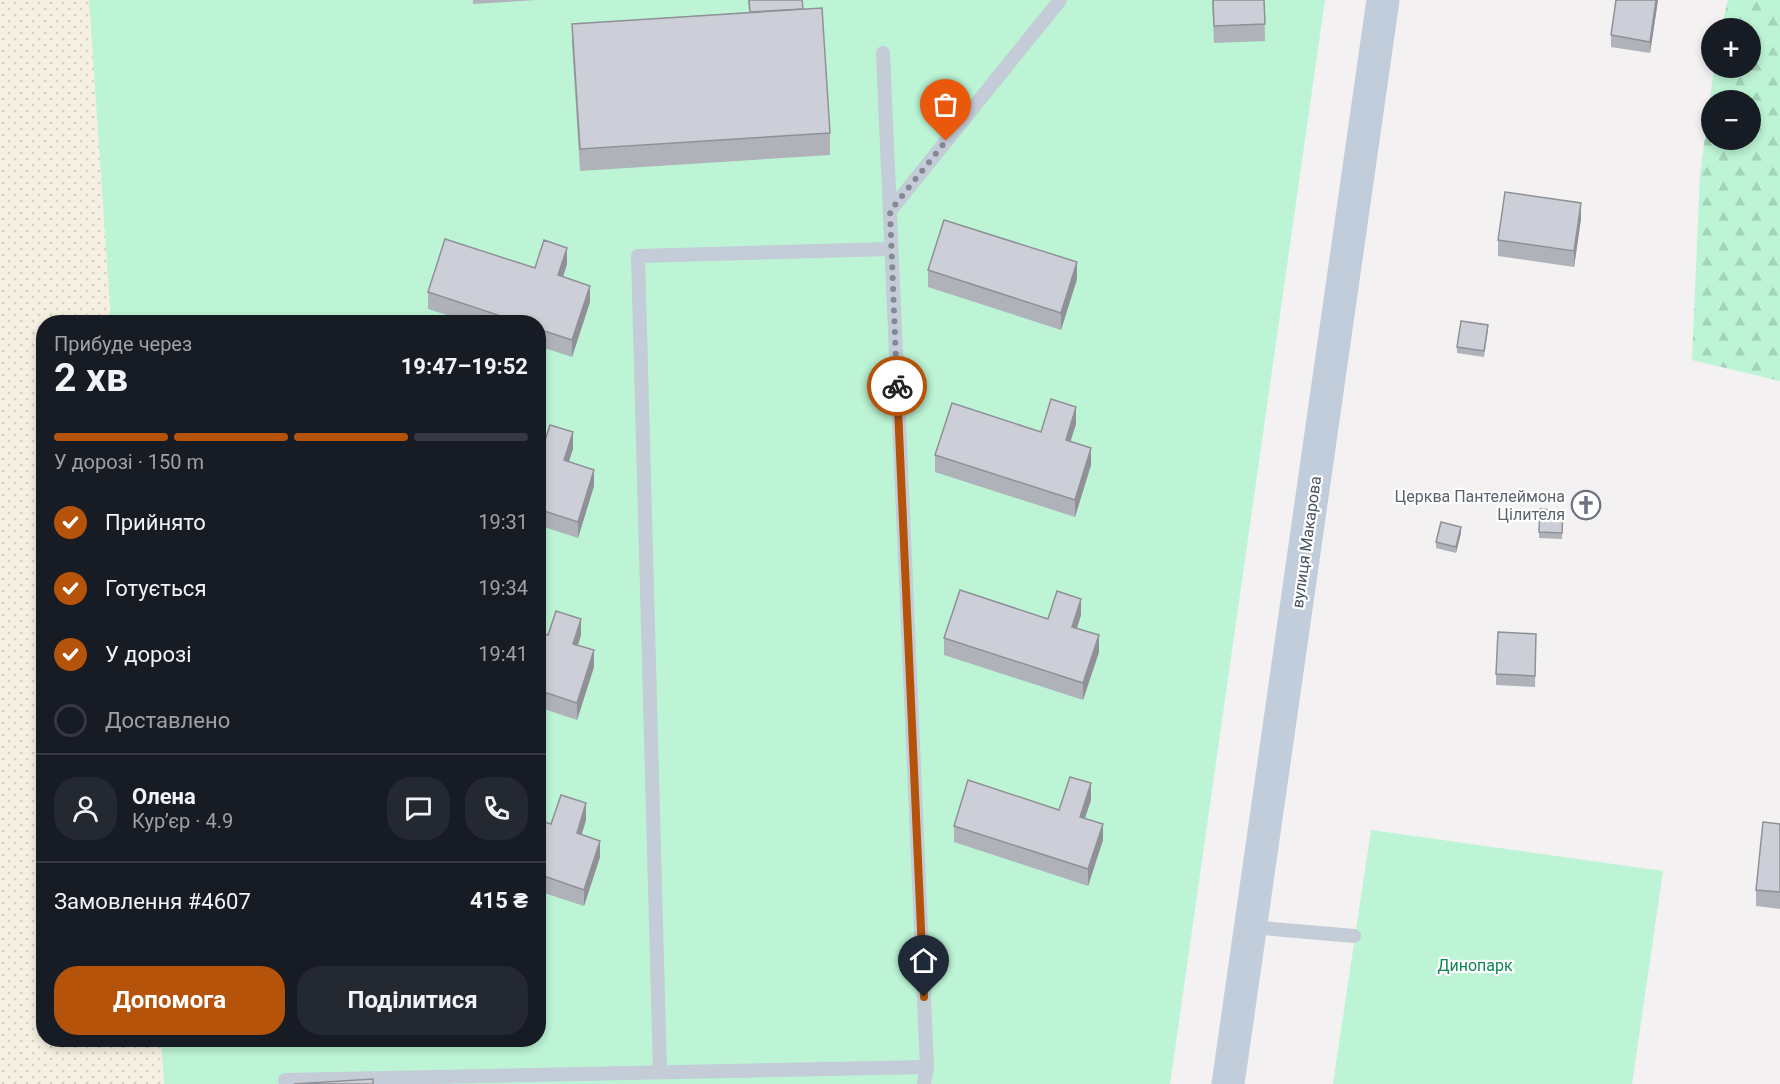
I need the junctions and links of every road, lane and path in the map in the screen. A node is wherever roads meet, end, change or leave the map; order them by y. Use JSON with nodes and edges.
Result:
{"nodes":[{"id":1,"x":1060,"y":0,"type":"edge"},
{"id":2,"x":1383,"y":0,"type":"edge"},
{"id":3,"x":883,"y":53,"type":"dead end"},
{"id":4,"x":890,"y":211,"type":"junction"},
{"id":5,"x":891,"y":249,"type":"junction"},
{"id":6,"x":1251,"y":927,"type":"junction"},
{"id":7,"x":1354,"y":936,"type":"dead end"},
{"id":8,"x":927,"y":1067,"type":"junction"},
{"id":9,"x":660,"y":1072,"type":"junction"},
{"id":10,"x":285,"y":1080,"type":"dead end"},
{"id":11,"x":924,"y":1084,"type":"edge"},
{"id":12,"x":1228,"y":1084,"type":"edge"}],
"edges":[{"from":1,"to":4,"type":"lane"},
{"from":2,"to":6,"type":"main road","name":"вулиця Макарова"},
{"from":3,"to":4,"type":"lane"},
{"from":4,"to":5,"type":"lane"},
{"from":5,"to":8,"type":"lane"},
{"from":5,"to":9,"type":"lane"},
{"from":6,"to":7,"type":"lane"},
{"from":6,"to":12,"type":"main road","name":"вулиця Макарова"},
{"from":8,"to":9,"type":"lane"},
{"from":8,"to":11,"type":"lane"},
{"from":9,"to":10,"type":"lane"}]}
